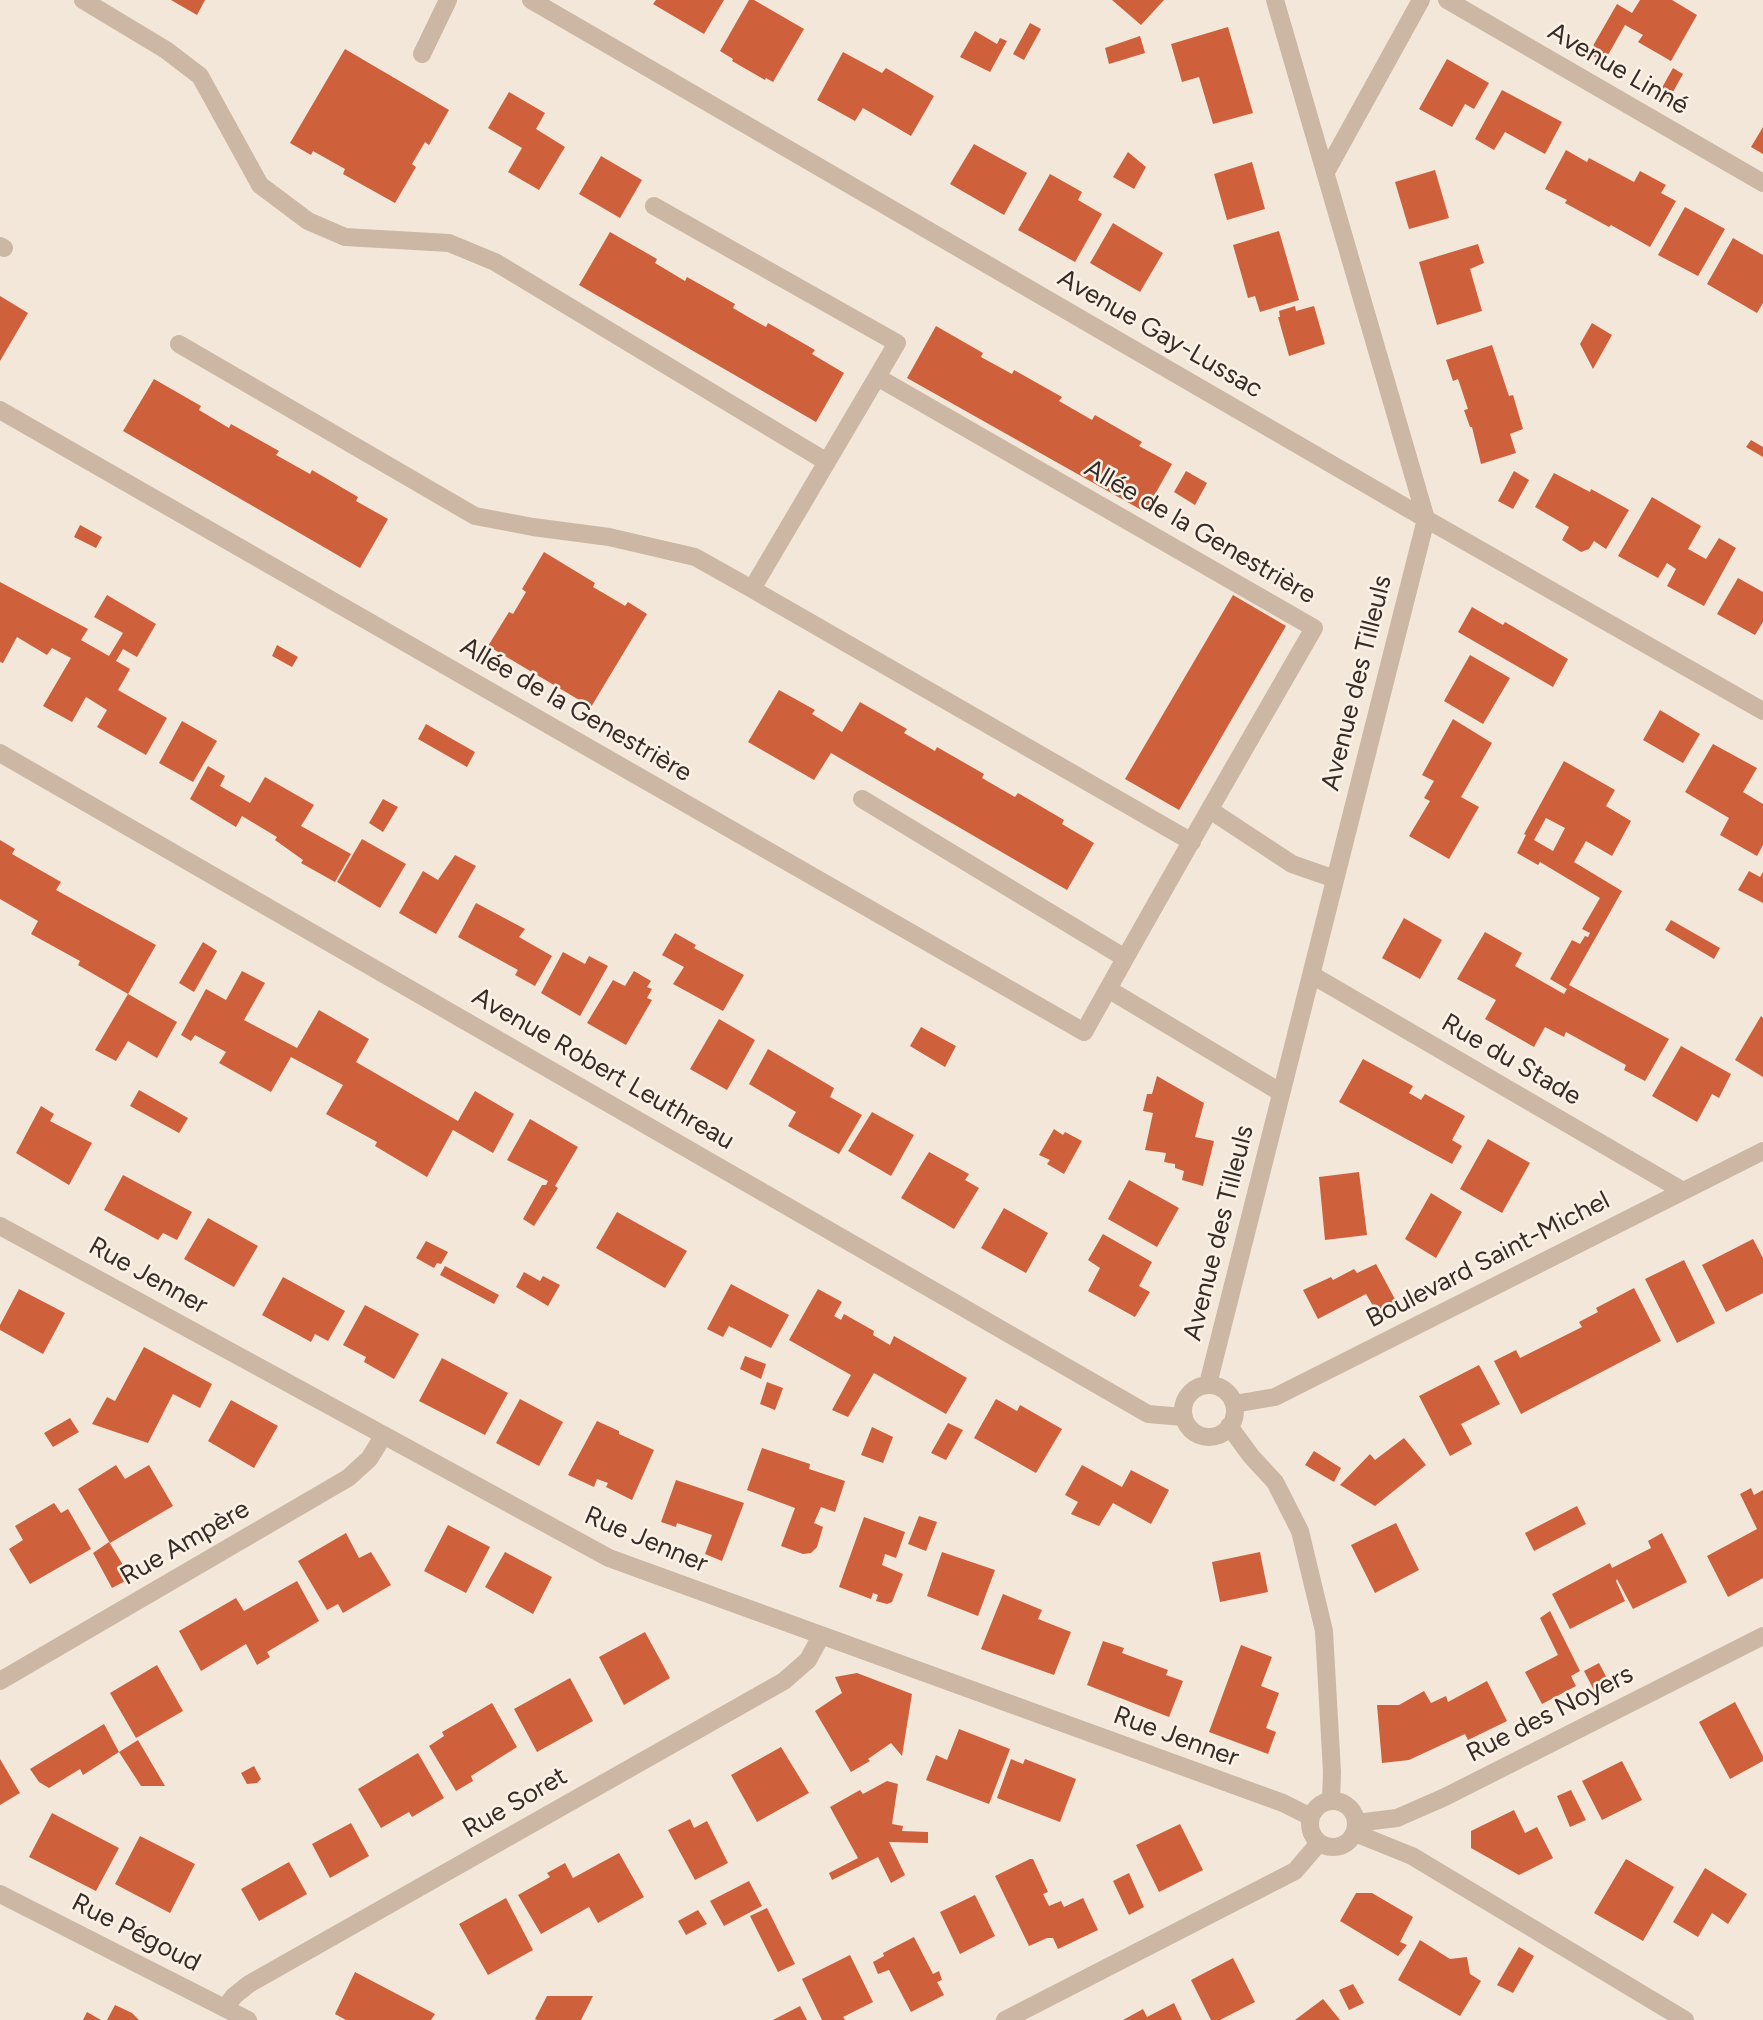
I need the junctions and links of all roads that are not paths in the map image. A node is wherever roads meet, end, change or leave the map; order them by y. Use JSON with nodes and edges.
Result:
{"nodes":[{"id":1,"x":83,"y":0,"type":"edge"},
{"id":2,"x":448,"y":0,"type":"edge"},
{"id":3,"x":531,"y":0,"type":"edge"},
{"id":4,"x":1275,"y":0,"type":"edge"},
{"id":5,"x":1421,"y":0,"type":"edge"},
{"id":6,"x":1447,"y":0,"type":"edge"},
{"id":7,"x":422,"y":54,"type":"dead end"},
{"id":8,"x":1326,"y":172,"type":"junction"},
{"id":9,"x":1763,"y":183,"type":"edge"},
{"id":10,"x":654,"y":206,"type":"dead end"},
{"id":11,"x":179,"y":344,"type":"dead end"},
{"id":12,"x":877,"y":377,"type":"junction"},
{"id":13,"x":0,"y":410,"type":"edge"},
{"id":14,"x":827,"y":462,"type":"junction"},
{"id":15,"x":1426,"y":519,"type":"junction"},
{"id":16,"x":752,"y":589,"type":"junction"},
{"id":17,"x":1763,"y":711,"type":"edge"},
{"id":18,"x":0,"y":752,"type":"edge"},
{"id":19,"x":862,"y":799,"type":"dead end"},
{"id":20,"x":1210,"y":810,"type":"junction"},
{"id":21,"x":1192,"y":842,"type":"junction"},
{"id":22,"x":1335,"y":879,"type":"junction"},
{"id":23,"x":1125,"y":958,"type":"junction"},
{"id":24,"x":1312,"y":975,"type":"junction"},
{"id":25,"x":1108,"y":989,"type":"junction"},
{"id":26,"x":1280,"y":1092,"type":"junction"},
{"id":27,"x":1763,"y":1151,"type":"edge"},
{"id":28,"x":1683,"y":1191,"type":"junction"},
{"id":29,"x":0,"y":1226,"type":"edge"},
{"id":30,"x":1208,"y":1384,"type":"junction"},
{"id":31,"x":1234,"y":1404,"type":"junction"},
{"id":32,"x":1184,"y":1417,"type":"junction"},
{"id":33,"x":1229,"y":1426,"type":"junction"},
{"id":34,"x":384,"y":1435,"type":"junction"},
{"id":35,"x":821,"y":1636,"type":"junction"},
{"id":36,"x":1763,"y":1636,"type":"edge"},
{"id":37,"x":0,"y":1681,"type":"edge"},
{"id":38,"x":1331,"y":1801,"type":"junction"},
{"id":39,"x":1311,"y":1817,"type":"junction"},
{"id":40,"x":1355,"y":1828,"type":"junction"},
{"id":41,"x":1319,"y":1843,"type":"junction"},
{"id":42,"x":0,"y":1894,"type":"edge"},
{"id":43,"x":225,"y":2008,"type":"junction"},
{"id":44,"x":248,"y":2020,"type":"edge"},
{"id":45,"x":1005,"y":2020,"type":"edge"},
{"id":46,"x":1685,"y":2020,"type":"edge"}],
"edges":[{"from":1,"to":14,"type":"street"},
{"from":2,"to":7,"type":"street"},
{"from":3,"to":15,"type":"street","name":"Avenue Gay-Lussac"},
{"from":4,"to":8,"type":"street"},
{"from":5,"to":8,"type":"street"},
{"from":6,"to":9,"type":"street","name":"Avenue Linné"},
{"from":8,"to":15,"type":"street"},
{"from":10,"to":12,"type":"street"},
{"from":11,"to":16,"type":"street"},
{"from":12,"to":14,"type":"street"},
{"from":12,"to":20,"type":"street","name":"Allée de la Genestrière"},
{"from":13,"to":25,"type":"street","name":"Allée de la Genestrière"},
{"from":14,"to":16,"type":"street"},
{"from":15,"to":17,"type":"street","name":"Avenue Gay-Lussac"},
{"from":15,"to":22,"type":"street","name":"Avenue des Tilleuls"},
{"from":16,"to":21,"type":"street"},
{"from":18,"to":32,"type":"street","name":"Avenue Robert Leuthreau"},
{"from":19,"to":23,"type":"street"},
{"from":20,"to":21,"type":"street","name":"Allée de la Genestrière"},
{"from":20,"to":22,"type":"street"},
{"from":21,"to":23,"type":"street","name":"Allée de la Genestrière"},
{"from":22,"to":24,"type":"street","name":"Avenue des Tilleuls"},
{"from":23,"to":25,"type":"street","name":"Allée de la Genestrière"},
{"from":24,"to":26,"type":"street","name":"Avenue des Tilleuls"},
{"from":24,"to":28,"type":"street","name":"Rue du Stade"},
{"from":25,"to":26,"type":"street"},
{"from":26,"to":30,"type":"street","name":"Avenue des Tilleuls"},
{"from":27,"to":28,"type":"street","name":"Boulevard Saint-Michel"},
{"from":28,"to":31,"type":"street","name":"Boulevard Saint-Michel"},
{"from":29,"to":34,"type":"street","name":"Rue Jenner"},
{"from":30,"to":31,"type":"street"},
{"from":30,"to":32,"type":"street"},
{"from":31,"to":33,"type":"street"},
{"from":32,"to":33,"type":"street"},
{"from":33,"to":38,"type":"street"},
{"from":34,"to":35,"type":"street","name":"Rue Jenner"},
{"from":34,"to":37,"type":"street","name":"Rue Ampère"},
{"from":35,"to":39,"type":"street","name":"Rue Jenner"},
{"from":35,"to":43,"type":"street","name":"Rue Soret"},
{"from":36,"to":40,"type":"street","name":"Rue des Noyers"},
{"from":38,"to":39,"type":"street"},
{"from":38,"to":40,"type":"street"},
{"from":39,"to":41,"type":"street"},
{"from":40,"to":41,"type":"street"},
{"from":40,"to":46,"type":"street"},
{"from":41,"to":45,"type":"street"},
{"from":42,"to":43,"type":"street","name":"Rue Pégoud"},
{"from":43,"to":44,"type":"street","name":"Rue Pégoud"}]}
